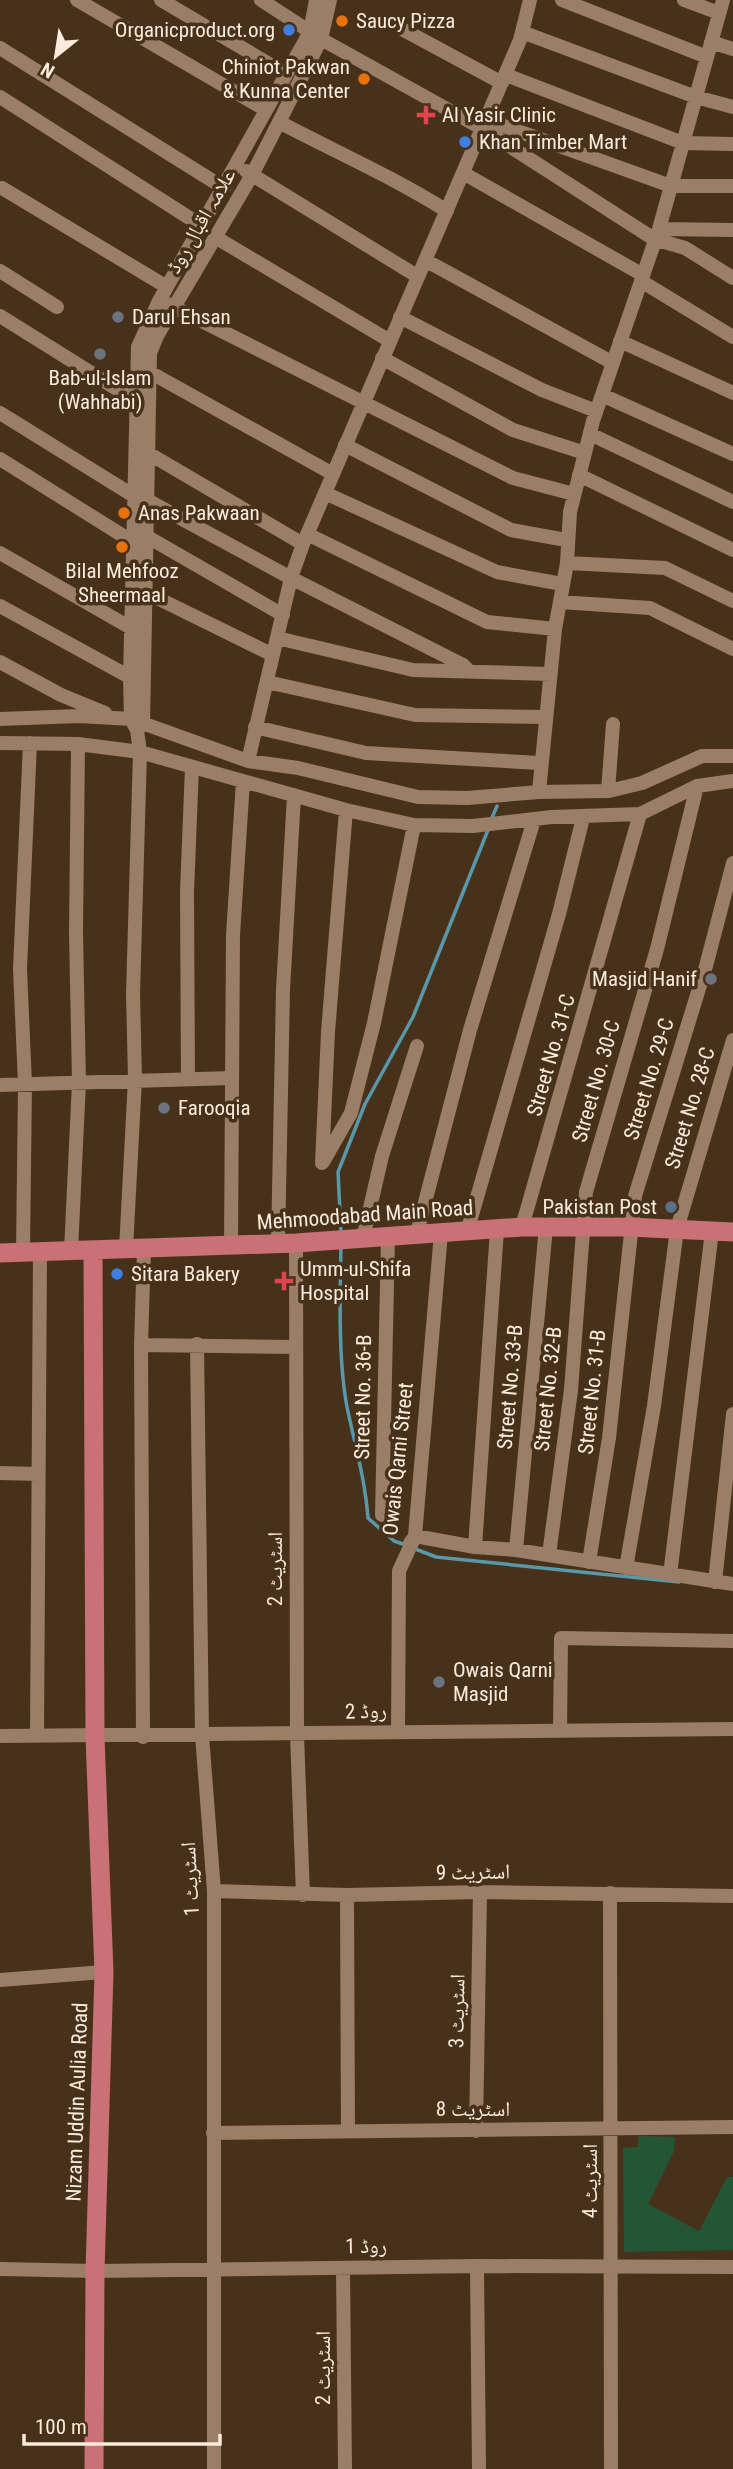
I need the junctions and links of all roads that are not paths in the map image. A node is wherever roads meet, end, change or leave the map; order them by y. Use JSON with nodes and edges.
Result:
{"nodes":[{"id":1,"x":77,"y":0,"type":"edge"},
{"id":2,"x":161,"y":0,"type":"edge"},
{"id":3,"x":261,"y":0,"type":"edge"},
{"id":4,"x":316,"y":0,"type":"edge"},
{"id":5,"x":330,"y":0,"type":"edge"},
{"id":6,"x":530,"y":0,"type":"edge"},
{"id":7,"x":562,"y":0,"type":"edge"},
{"id":8,"x":684,"y":0,"type":"edge"},
{"id":9,"x":721,"y":6,"type":"edge"},
{"id":10,"x":402,"y":29,"type":"dead end"},
{"id":11,"x":522,"y":32,"type":"junction"},
{"id":12,"x":316,"y":36,"type":"junction"},
{"id":13,"x":711,"y":42,"type":"junction"},
{"id":14,"x":0,"y":48,"type":"edge"},
{"id":15,"x":733,"y":49,"type":"edge"},
{"id":16,"x":707,"y":57,"type":"junction"},
{"id":17,"x":286,"y":74,"type":"junction"},
{"id":18,"x":504,"y":79,"type":"junction"},
{"id":19,"x":0,"y":97,"type":"edge"},
{"id":20,"x":696,"y":97,"type":"junction"},
{"id":21,"x":733,"y":107,"type":"edge"},
{"id":22,"x":266,"y":110,"type":"junction"},
{"id":23,"x":279,"y":122,"type":"junction"},
{"id":24,"x":485,"y":124,"type":"junction"},
{"id":25,"x":683,"y":143,"type":"junction"},
{"id":26,"x":733,"y":144,"type":"edge"},
{"id":27,"x":237,"y":166,"type":"junction"},
{"id":28,"x":463,"y":173,"type":"junction"},
{"id":29,"x":252,"y":175,"type":"junction"},
{"id":30,"x":671,"y":186,"type":"junction"},
{"id":31,"x":733,"y":186,"type":"edge"},
{"id":32,"x":2,"y":188,"type":"edge"},
{"id":33,"x":224,"y":188,"type":"junction"},
{"id":34,"x":447,"y":211,"type":"junction"},
{"id":35,"x":202,"y":226,"type":"junction"},
{"id":36,"x":733,"y":230,"type":"edge"},
{"id":37,"x":656,"y":234,"type":"junction"},
{"id":38,"x":215,"y":237,"type":"junction"},
{"id":39,"x":425,"y":260,"type":"junction"},
{"id":40,"x":0,"y":271,"type":"edge"},
{"id":41,"x":417,"y":276,"type":"junction"},
{"id":42,"x":731,"y":276,"type":"edge"},
{"id":43,"x":642,"y":278,"type":"junction"},
{"id":44,"x":167,"y":287,"type":"junction"},
{"id":45,"x":159,"y":301,"type":"junction"},
{"id":46,"x":57,"y":307,"type":"dead end"},
{"id":47,"x":174,"y":307,"type":"junction"},
{"id":48,"x":0,"y":316,"type":"edge"},
{"id":49,"x":400,"y":317,"type":"junction"},
{"id":50,"x":733,"y":337,"type":"edge"},
{"id":51,"x":390,"y":341,"type":"junction"},
{"id":52,"x":620,"y":341,"type":"junction"},
{"id":53,"x":382,"y":358,"type":"junction"},
{"id":54,"x":612,"y":363,"type":"junction"},
{"id":55,"x":144,"y":368,"type":"junction"},
{"id":56,"x":733,"y":393,"type":"edge"},
{"id":57,"x":602,"y":395,"type":"junction"},
{"id":58,"x":363,"y":404,"type":"junction"},
{"id":59,"x":143,"y":405,"type":"junction"},
{"id":60,"x":596,"y":411,"type":"junction"},
{"id":61,"x":0,"y":413,"type":"edge"},
{"id":62,"x":590,"y":434,"type":"junction"},
{"id":63,"x":345,"y":445,"type":"junction"},
{"id":64,"x":141,"y":449,"type":"junction"},
{"id":65,"x":585,"y":453,"type":"junction"},
{"id":66,"x":733,"y":454,"type":"edge"},
{"id":67,"x":0,"y":460,"type":"edge"},
{"id":68,"x":333,"y":474,"type":"junction"},
{"id":69,"x":579,"y":475,"type":"junction"},
{"id":70,"x":325,"y":493,"type":"junction"},
{"id":71,"x":574,"y":495,"type":"junction"},
{"id":72,"x":141,"y":498,"type":"junction"},
{"id":73,"x":733,"y":502,"type":"edge"},
{"id":74,"x":140,"y":539,"type":"junction"},
{"id":75,"x":305,"y":539,"type":"junction"},
{"id":76,"x":566,"y":540,"type":"junction"},
{"id":77,"x":733,"y":550,"type":"edge"},
{"id":78,"x":0,"y":553,"type":"edge"},
{"id":79,"x":567,"y":563,"type":"junction"},
{"id":80,"x":291,"y":578,"type":"junction"},
{"id":81,"x":562,"y":584,"type":"junction"},
{"id":82,"x":145,"y":592,"type":"junction"},
{"id":83,"x":733,"y":601,"type":"edge"},
{"id":84,"x":560,"y":602,"type":"junction"},
{"id":85,"x":0,"y":606,"type":"edge"},
{"id":86,"x":283,"y":615,"type":"junction"},
{"id":87,"x":131,"y":628,"type":"junction"},
{"id":88,"x":555,"y":629,"type":"junction"},
{"id":89,"x":277,"y":638,"type":"junction"},
{"id":90,"x":733,"y":649,"type":"edge"},
{"id":91,"x":273,"y":655,"type":"junction"},
{"id":92,"x":0,"y":662,"type":"edge"},
{"id":93,"x":470,"y":672,"type":"junction"},
{"id":94,"x":550,"y":674,"type":"junction"},
{"id":95,"x":135,"y":680,"type":"junction"},
{"id":96,"x":267,"y":682,"type":"junction"},
{"id":97,"x":112,"y":716,"type":"junction"},
{"id":98,"x":545,"y":718,"type":"junction"},
{"id":99,"x":0,"y":719,"type":"edge"},
{"id":100,"x":137,"y":724,"type":"junction"},
{"id":101,"x":613,"y":724,"type":"dead end"},
{"id":102,"x":254,"y":727,"type":"junction"},
{"id":103,"x":0,"y":743,"type":"edge"},
{"id":104,"x":30,"y":743,"type":"junction"},
{"id":105,"x":78,"y":744,"type":"junction"},
{"id":106,"x":139,"y":750,"type":"junction"},
{"id":107,"x":733,"y":756,"type":"edge"},
{"id":108,"x":248,"y":761,"type":"junction"},
{"id":109,"x":539,"y":763,"type":"junction"},
{"id":110,"x":192,"y":767,"type":"junction"},
{"id":111,"x":243,"y":781,"type":"junction"},
{"id":112,"x":733,"y":781,"type":"edge"},
{"id":113,"x":697,"y":786,"type":"junction"},
{"id":114,"x":608,"y":791,"type":"junction"},
{"id":115,"x":539,"y":792,"type":"junction"},
{"id":116,"x":294,"y":795,"type":"junction"},
{"id":117,"x":346,"y":810,"type":"junction"},
{"id":118,"x":640,"y":814,"type":"junction"},
{"id":119,"x":583,"y":818,"type":"junction"},
{"id":120,"x":534,"y":820,"type":"junction"},
{"id":121,"x":414,"y":825,"type":"junction"},
{"id":122,"x":733,"y":863,"type":"edge"},
{"id":123,"x":733,"y":1040,"type":"edge"},
{"id":124,"x":417,"y":1046,"type":"dead end"},
{"id":125,"x":232,"y":1078,"type":"junction"},
{"id":126,"x":135,"y":1079,"type":"junction"},
{"id":127,"x":188,"y":1079,"type":"junction"},
{"id":128,"x":79,"y":1082,"type":"junction"},
{"id":129,"x":25,"y":1084,"type":"junction"},
{"id":130,"x":0,"y":1085,"type":"edge"},
{"id":131,"x":522,"y":1227,"type":"junction"},
{"id":132,"x":546,"y":1227,"type":"junction"},
{"id":133,"x":583,"y":1227,"type":"junction"},
{"id":134,"x":629,"y":1227,"type":"junction"},
{"id":135,"x":727,"y":1228,"type":"edge"},
{"id":136,"x":677,"y":1229,"type":"junction"},
{"id":137,"x":497,"y":1230,"type":"junction"},
{"id":138,"x":467,"y":1232,"type":"junction"},
{"id":139,"x":417,"y":1233,"type":"junction"},
{"id":140,"x":441,"y":1233,"type":"junction"},
{"id":141,"x":360,"y":1238,"type":"junction"},
{"id":142,"x":388,"y":1238,"type":"junction"},
{"id":143,"x":294,"y":1243,"type":"junction"},
{"id":144,"x":231,"y":1246,"type":"junction"},
{"id":145,"x":135,"y":1249,"type":"junction"},
{"id":146,"x":93,"y":1250,"type":"junction"},
{"id":147,"x":71,"y":1251,"type":"junction"},
{"id":148,"x":31,"y":1252,"type":"junction"},
{"id":149,"x":0,"y":1253,"type":"edge"},
{"id":150,"x":197,"y":1344,"type":"junction"},
{"id":151,"x":141,"y":1345,"type":"junction"},
{"id":152,"x":294,"y":1347,"type":"junction"},
{"id":153,"x":733,"y":1414,"type":"edge"},
{"id":154,"x":0,"y":1473,"type":"edge"},
{"id":155,"x":38,"y":1474,"type":"junction"},
{"id":156,"x":382,"y":1515,"type":"dead end"},
{"id":157,"x":413,"y":1540,"type":"junction"},
{"id":158,"x":475,"y":1547,"type":"junction"},
{"id":159,"x":516,"y":1550,"type":"junction"},
{"id":160,"x":549,"y":1555,"type":"junction"},
{"id":161,"x":589,"y":1562,"type":"junction"},
{"id":162,"x":626,"y":1568,"type":"junction"},
{"id":163,"x":670,"y":1575,"type":"junction"},
{"id":164,"x":715,"y":1582,"type":"junction"},
{"id":165,"x":733,"y":1584,"type":"edge"},
{"id":166,"x":733,"y":1641,"type":"edge"},
{"id":167,"x":733,"y":1730,"type":"edge"},
{"id":168,"x":398,"y":1731,"type":"junction"},
{"id":169,"x":560,"y":1731,"type":"junction"},
{"id":170,"x":202,"y":1735,"type":"junction"},
{"id":171,"x":297,"y":1735,"type":"junction"},
{"id":172,"x":37,"y":1736,"type":"junction"},
{"id":173,"x":0,"y":1737,"type":"edge"},
{"id":174,"x":95,"y":1737,"type":"junction"},
{"id":175,"x":143,"y":1737,"type":"junction"},
{"id":176,"x":214,"y":1891,"type":"junction"},
{"id":177,"x":481,"y":1892,"type":"junction"},
{"id":178,"x":610,"y":1894,"type":"junction"},
{"id":179,"x":303,"y":1895,"type":"junction"},
{"id":180,"x":347,"y":1895,"type":"junction"},
{"id":181,"x":733,"y":1896,"type":"edge"},
{"id":182,"x":104,"y":1972,"type":"junction"},
{"id":183,"x":0,"y":1979,"type":"edge"},
{"id":184,"x":611,"y":2127,"type":"junction"},
{"id":185,"x":733,"y":2127,"type":"edge"},
{"id":186,"x":348,"y":2130,"type":"junction"},
{"id":187,"x":476,"y":2131,"type":"junction"},
{"id":188,"x":213,"y":2133,"type":"junction"},
{"id":189,"x":477,"y":2266,"type":"junction"},
{"id":190,"x":733,"y":2267,"type":"edge"},
{"id":191,"x":211,"y":2268,"type":"junction"},
{"id":192,"x":344,"y":2268,"type":"junction"},
{"id":193,"x":610,"y":2268,"type":"junction"},
{"id":194,"x":0,"y":2269,"type":"edge"},
{"id":195,"x":95,"y":2271,"type":"junction"},
{"id":196,"x":94,"y":2469,"type":"edge"},
{"id":197,"x":214,"y":2469,"type":"edge"},
{"id":198,"x":345,"y":2469,"type":"edge"},
{"id":199,"x":479,"y":2469,"type":"edge"},
{"id":200,"x":611,"y":2469,"type":"edge"}],
"edges":[{"from":1,"to":22,"type":"street"},
{"from":2,"to":17,"type":"street"},
{"from":3,"to":12,"type":"street"},
{"from":4,"to":12,"type":"street","name":"علامہ اقبال روڈ"},
{"from":5,"to":12,"type":"street","name":"علامہ اقبال روڈ"},
{"from":6,"to":11,"type":"street"},
{"from":7,"to":16,"type":"street"},
{"from":8,"to":9,"type":"street"},
{"from":9,"to":13,"type":"street"},
{"from":10,"to":18,"type":"street"},
{"from":11,"to":18,"type":"street"},
{"from":11,"to":20,"type":"street"},
{"from":12,"to":17,"type":"street","name":"علامہ اقبال روڈ"},
{"from":12,"to":23,"type":"street","name":"علامہ اقبال روڈ"},
{"from":12,"to":24,"type":"street"},
{"from":13,"to":15,"type":"street"},
{"from":13,"to":16,"type":"street"},
{"from":14,"to":33,"type":"street"},
{"from":16,"to":20,"type":"street"},
{"from":17,"to":22,"type":"street","name":"علامہ اقبال روڈ"},
{"from":18,"to":24,"type":"street"},
{"from":18,"to":25,"type":"street"},
{"from":19,"to":35,"type":"street"},
{"from":20,"to":21,"type":"street"},
{"from":20,"to":25,"type":"street"},
{"from":22,"to":27,"type":"street","name":"علامہ اقبال روڈ"},
{"from":23,"to":29,"type":"street","name":"علامہ اقبال روڈ"},
{"from":23,"to":34,"type":"street"},
{"from":24,"to":28,"type":"street"},
{"from":24,"to":30,"type":"street"},
{"from":24,"to":37,"type":"street"},
{"from":25,"to":26,"type":"street"},
{"from":25,"to":30,"type":"street"},
{"from":27,"to":29,"type":"street"},
{"from":27,"to":33,"type":"street","name":"علامہ اقبال روڈ"},
{"from":28,"to":34,"type":"street"},
{"from":28,"to":43,"type":"street"},
{"from":29,"to":38,"type":"street","name":"علامہ اقبال روڈ"},
{"from":29,"to":41,"type":"street"},
{"from":30,"to":31,"type":"street"},
{"from":30,"to":37,"type":"street"},
{"from":32,"to":44,"type":"street"},
{"from":33,"to":35,"type":"street","name":"علامہ اقبال روڈ"},
{"from":34,"to":39,"type":"street"},
{"from":35,"to":44,"type":"street","name":"علامہ اقبال روڈ"},
{"from":36,"to":37,"type":"street"},
{"from":37,"to":42,"type":"street"},
{"from":37,"to":43,"type":"street"},
{"from":38,"to":47,"type":"street","name":"علامہ اقبال روڈ"},
{"from":38,"to":51,"type":"street"},
{"from":39,"to":41,"type":"street"},
{"from":39,"to":54,"type":"street"},
{"from":40,"to":46,"type":"street"},
{"from":41,"to":49,"type":"street"},
{"from":43,"to":50,"type":"street"},
{"from":43,"to":52,"type":"street"},
{"from":44,"to":45,"type":"street","name":"علامہ اقبال روڈ"},
{"from":45,"to":47,"type":"street"},
{"from":45,"to":55,"type":"street","name":"علامہ اقبال روڈ"},
{"from":47,"to":55,"type":"street","name":"علامہ اقبال روڈ"},
{"from":47,"to":58,"type":"street"},
{"from":48,"to":59,"type":"street"},
{"from":49,"to":51,"type":"street"},
{"from":49,"to":60,"type":"street"},
{"from":51,"to":53,"type":"street"},
{"from":52,"to":54,"type":"street"},
{"from":52,"to":56,"type":"street"},
{"from":53,"to":58,"type":"street"},
{"from":53,"to":65,"type":"street"},
{"from":54,"to":57,"type":"street"},
{"from":55,"to":59,"type":"street","name":"علامہ اقبال روڈ"},
{"from":55,"to":68,"type":"street"},
{"from":57,"to":60,"type":"street"},
{"from":57,"to":66,"type":"street"},
{"from":58,"to":63,"type":"street"},
{"from":58,"to":71,"type":"street"},
{"from":59,"to":64,"type":"street","name":"علامہ اقبال روڈ"},
{"from":60,"to":62,"type":"street"},
{"from":61,"to":72,"type":"street"},
{"from":62,"to":65,"type":"street"},
{"from":62,"to":73,"type":"street"},
{"from":63,"to":68,"type":"street"},
{"from":63,"to":76,"type":"street"},
{"from":64,"to":72,"type":"street","name":"علامہ اقبال روڈ"},
{"from":64,"to":75,"type":"street"},
{"from":65,"to":69,"type":"street"},
{"from":67,"to":74,"type":"street"},
{"from":68,"to":70,"type":"street"},
{"from":69,"to":71,"type":"street"},
{"from":69,"to":77,"type":"street"},
{"from":70,"to":75,"type":"street"},
{"from":70,"to":81,"type":"street"},
{"from":71,"to":76,"type":"street"},
{"from":72,"to":74,"type":"street","name":"علامہ اقبال روڈ"},
{"from":72,"to":80,"type":"street"},
{"from":74,"to":82,"type":"street","name":"علامہ اقبال روڈ"},
{"from":74,"to":86,"type":"street"},
{"from":74,"to":87,"type":"street","name":"علامہ اقبال روڈ"},
{"from":75,"to":80,"type":"street"},
{"from":75,"to":88,"type":"street"},
{"from":76,"to":79,"type":"street"},
{"from":78,"to":87,"type":"street"},
{"from":79,"to":81,"type":"street"},
{"from":79,"to":83,"type":"street"},
{"from":80,"to":86,"type":"street"},
{"from":80,"to":93,"type":"street"},
{"from":81,"to":84,"type":"street"},
{"from":82,"to":91,"type":"street"},
{"from":82,"to":95,"type":"street","name":"علامہ اقبال روڈ"},
{"from":84,"to":88,"type":"street"},
{"from":84,"to":90,"type":"street"},
{"from":85,"to":95,"type":"street"},
{"from":86,"to":89,"type":"street"},
{"from":87,"to":95,"type":"street","name":"علامہ اقبال روڈ"},
{"from":88,"to":94,"type":"street"},
{"from":89,"to":91,"type":"street"},
{"from":89,"to":93,"type":"street"},
{"from":91,"to":96,"type":"street"},
{"from":92,"to":97,"type":"street"},
{"from":93,"to":94,"type":"street"},
{"from":94,"to":98,"type":"street"},
{"from":95,"to":100,"type":"street","name":"علامہ اقبال روڈ"},
{"from":96,"to":98,"type":"street"},
{"from":96,"to":102,"type":"street"},
{"from":97,"to":99,"type":"street"},
{"from":97,"to":100,"type":"street"},
{"from":98,"to":109,"type":"street"},
{"from":100,"to":106,"type":"street","name":"علامہ اقبال روڈ"},
{"from":100,"to":108,"type":"street"},
{"from":101,"to":114,"type":"street"},
{"from":102,"to":108,"type":"street"},
{"from":102,"to":109,"type":"street"},
{"from":103,"to":104,"type":"street"},
{"from":104,"to":105,"type":"street"},
{"from":104,"to":129,"type":"street"},
{"from":105,"to":106,"type":"street"},
{"from":105,"to":128,"type":"street"},
{"from":106,"to":110,"type":"street"},
{"from":106,"to":126,"type":"street","name":"علامہ اقبال روڈ"},
{"from":107,"to":114,"type":"street"},
{"from":108,"to":115,"type":"street"},
{"from":109,"to":115,"type":"street"},
{"from":110,"to":111,"type":"street"},
{"from":110,"to":127,"type":"street"},
{"from":111,"to":116,"type":"street"},
{"from":111,"to":125,"type":"street"},
{"from":112,"to":113,"type":"street"},
{"from":113,"to":118,"type":"street"},
{"from":113,"to":133,"type":"street","name":"Street No. 30-C"},
{"from":114,"to":115,"type":"street"},
{"from":116,"to":117,"type":"street"},
{"from":116,"to":143,"type":"street","name":"اسٹریٹ 2"},
{"from":117,"to":121,"type":"street"},
{"from":117,"to":121,"type":"street"},
{"from":118,"to":119,"type":"street"},
{"from":118,"to":131,"type":"street","name":"Street No. 31-C"},
{"from":119,"to":120,"type":"street"},
{"from":119,"to":138,"type":"street"},
{"from":120,"to":121,"type":"street"},
{"from":120,"to":139,"type":"street"},
{"from":122,"to":134,"type":"street","name":"Street No. 29-C"},
{"from":123,"to":136,"type":"street","name":"Street No. 28-C"},
{"from":124,"to":141,"type":"street"},
{"from":125,"to":127,"type":"street"},
{"from":125,"to":144,"type":"street"},
{"from":126,"to":127,"type":"street"},
{"from":126,"to":128,"type":"street"},
{"from":126,"to":145,"type":"street","name":"علامہ اقبال روڈ"},
{"from":128,"to":129,"type":"street"},
{"from":128,"to":147,"type":"street"},
{"from":129,"to":130,"type":"street"},
{"from":129,"to":148,"type":"street"},
{"from":131,"to":132,"type":"main road","name":"Mehmoodabad Main Road"},
{"from":131,"to":137,"type":"main road","name":"Mehmoodabad Main Road"},
{"from":132,"to":133,"type":"main road","name":"Mehmoodabad Main Road"},
{"from":132,"to":159,"type":"street","name":"Street No. 33-B"},
{"from":133,"to":134,"type":"main road","name":"Mehmoodabad Main Road"},
{"from":133,"to":160,"type":"street","name":"Street No. 32-B"},
{"from":134,"to":136,"type":"main road","name":"Mehmoodabad Main Road"},
{"from":134,"to":161,"type":"street","name":"Street No. 31-B"},
{"from":135,"to":136,"type":"main road","name":"Mehmoodabad Main Road"},
{"from":135,"to":163,"type":"street"},
{"from":136,"to":162,"type":"street","name":"Street No. 28-C"},
{"from":137,"to":138,"type":"main road","name":"Mehmoodabad Main Road"},
{"from":137,"to":158,"type":"street"},
{"from":138,"to":140,"type":"main road","name":"Mehmoodabad Main Road"},
{"from":139,"to":140,"type":"main road","name":"Mehmoodabad Main Road"},
{"from":139,"to":142,"type":"main road","name":"Mehmoodabad Main Road"},
{"from":140,"to":157,"type":"street","name":"Owais Qarni Street"},
{"from":141,"to":142,"type":"main road","name":"Mehmoodabad Main Road"},
{"from":141,"to":143,"type":"main road","name":"Mehmoodabad Main Road"},
{"from":142,"to":156,"type":"street","name":"Street No. 36-B"},
{"from":143,"to":144,"type":"main road","name":"Mehmoodabad Main Road"},
{"from":143,"to":152,"type":"street","name":"اسٹریٹ 2"},
{"from":144,"to":145,"type":"main road","name":"Mehmoodabad Main Road"},
{"from":145,"to":146,"type":"main road","name":"Mehmoodabad Main Road"},
{"from":145,"to":151,"type":"street","name":"علامہ اقبال روڈ"},
{"from":146,"to":147,"type":"main road","name":"Mehmoodabad Main Road"},
{"from":146,"to":174,"type":"main road","name":"Nizam Uddin Aulia Road"},
{"from":147,"to":148,"type":"main road","name":"Mehmoodabad Main Road"},
{"from":148,"to":149,"type":"main road","name":"Mehmoodabad Main Road"},
{"from":148,"to":155,"type":"street"},
{"from":150,"to":151,"type":"street"},
{"from":150,"to":152,"type":"street"},
{"from":150,"to":170,"type":"street","name":"اسٹریٹ 1"},
{"from":151,"to":175,"type":"street","name":"علامہ اقبال روڈ"},
{"from":152,"to":171,"type":"street","name":"اسٹریٹ 2"},
{"from":153,"to":164,"type":"street"},
{"from":154,"to":155,"type":"street"},
{"from":155,"to":172,"type":"street"},
{"from":157,"to":158,"type":"street"},
{"from":157,"to":168,"type":"street","name":"Owais Qarni Street"},
{"from":158,"to":159,"type":"street"},
{"from":159,"to":160,"type":"street"},
{"from":160,"to":161,"type":"street"},
{"from":161,"to":162,"type":"street"},
{"from":162,"to":163,"type":"street"},
{"from":163,"to":164,"type":"street"},
{"from":164,"to":165,"type":"street"},
{"from":166,"to":169,"type":"street"},
{"from":167,"to":169,"type":"street","name":"روڈ 2"},
{"from":168,"to":169,"type":"street","name":"روڈ 2"},
{"from":168,"to":171,"type":"street","name":"روڈ 2"},
{"from":170,"to":171,"type":"street","name":"روڈ 2"},
{"from":170,"to":175,"type":"street","name":"روڈ 2"},
{"from":170,"to":176,"type":"street","name":"اسٹریٹ 1"},
{"from":171,"to":179,"type":"street","name":"اسٹریٹ 2"},
{"from":172,"to":173,"type":"street","name":"روڈ 2"},
{"from":172,"to":174,"type":"street","name":"روڈ 2"},
{"from":174,"to":175,"type":"street","name":"روڈ 2"},
{"from":174,"to":182,"type":"main road","name":"Nizam Uddin Aulia Road"},
{"from":176,"to":179,"type":"street","name":"اسٹریٹ 9"},
{"from":176,"to":188,"type":"street","name":"اسٹریٹ 1"},
{"from":177,"to":178,"type":"street","name":"اسٹریٹ 9"},
{"from":177,"to":180,"type":"street","name":"اسٹریٹ 9"},
{"from":177,"to":187,"type":"street","name":"اسٹریٹ 3"},
{"from":178,"to":181,"type":"street","name":"اسٹریٹ 9"},
{"from":178,"to":184,"type":"street","name":"اسٹریٹ 4"},
{"from":179,"to":180,"type":"street","name":"اسٹریٹ 9"},
{"from":180,"to":186,"type":"street"},
{"from":182,"to":183,"type":"street"},
{"from":182,"to":195,"type":"main road","name":"Nizam Uddin Aulia Road"},
{"from":184,"to":185,"type":"street","name":"اسٹریٹ 8"},
{"from":184,"to":187,"type":"street","name":"اسٹریٹ 8"},
{"from":184,"to":193,"type":"street","name":"اسٹریٹ 4"},
{"from":186,"to":187,"type":"street","name":"اسٹریٹ 8"},
{"from":186,"to":188,"type":"street","name":"اسٹریٹ 8"},
{"from":188,"to":191,"type":"street","name":"اسٹریٹ 1"},
{"from":189,"to":192,"type":"street","name":"روڈ 1"},
{"from":189,"to":193,"type":"street","name":"روڈ 1"},
{"from":189,"to":199,"type":"street"},
{"from":190,"to":193,"type":"street","name":"روڈ 1"},
{"from":191,"to":192,"type":"street","name":"روڈ 1"},
{"from":191,"to":195,"type":"street","name":"روڈ 1"},
{"from":191,"to":197,"type":"street","name":"اسٹریٹ 1"},
{"from":192,"to":198,"type":"street","name":"اسٹریٹ 2"},
{"from":193,"to":200,"type":"street","name":"اسٹریٹ 4"},
{"from":194,"to":195,"type":"street","name":"روڈ 1"},
{"from":195,"to":196,"type":"main road","name":"Nizam Uddin Aulia Road"}]}
